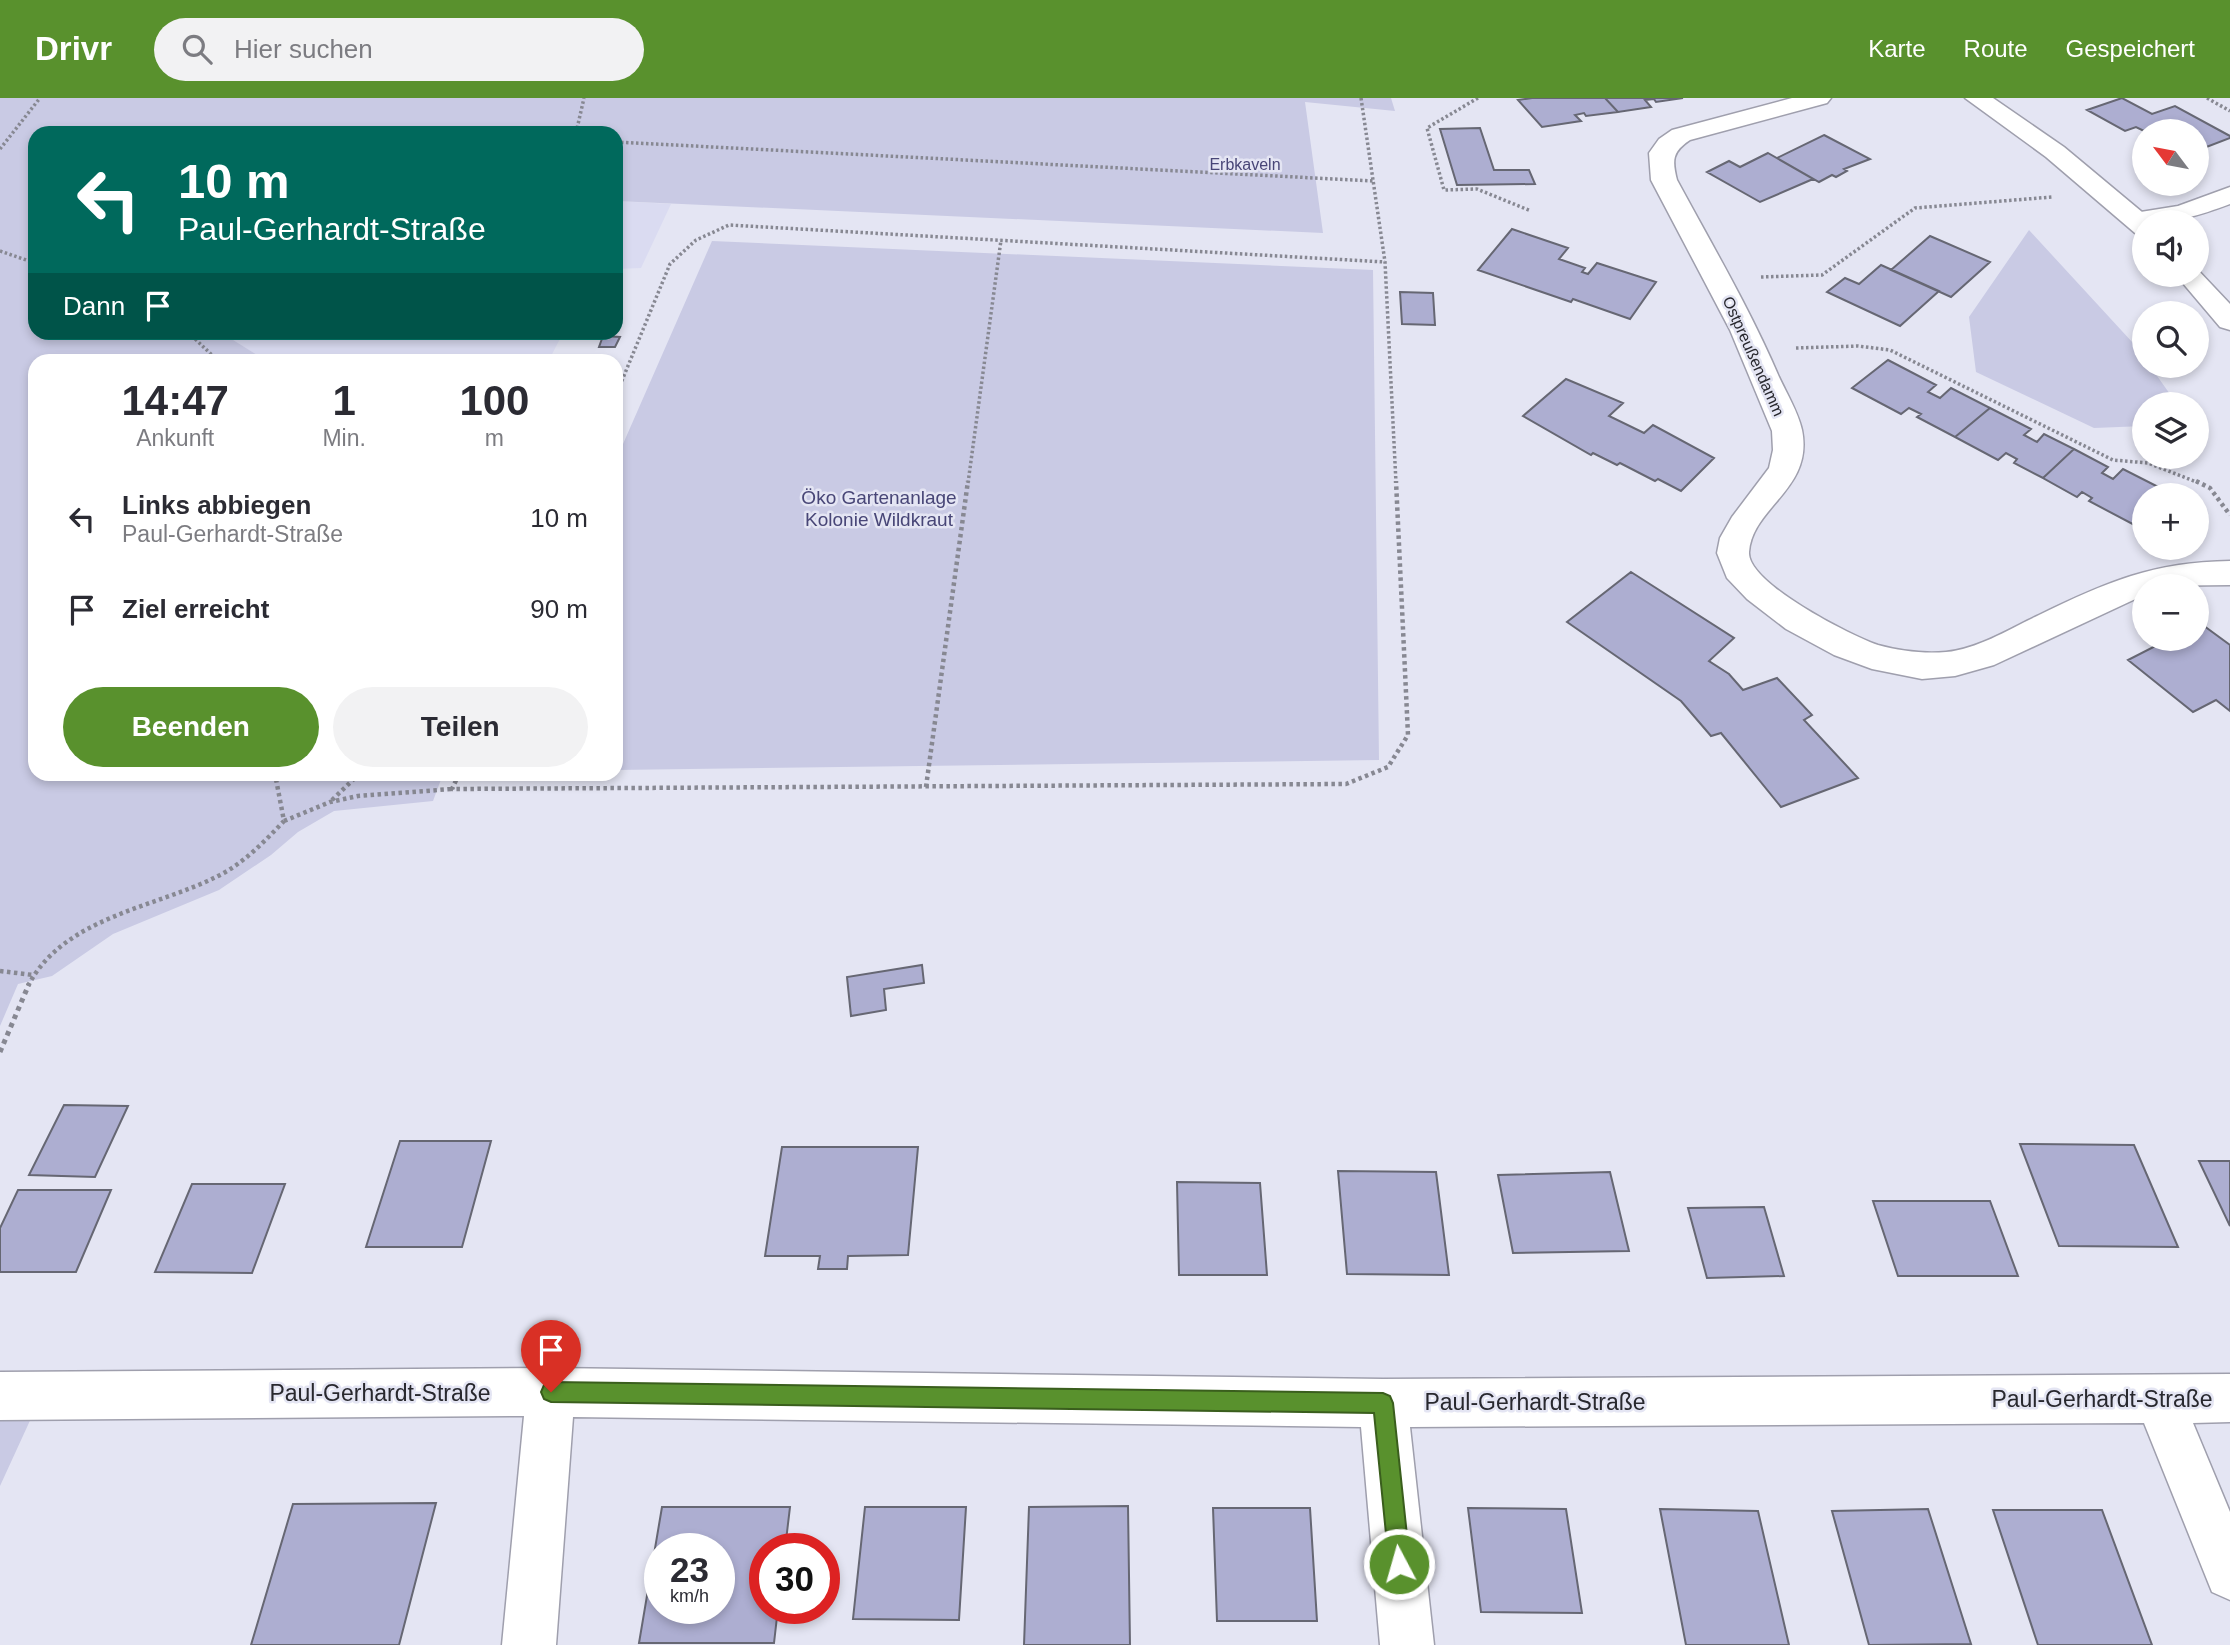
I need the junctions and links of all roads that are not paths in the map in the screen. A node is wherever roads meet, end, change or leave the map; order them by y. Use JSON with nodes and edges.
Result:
{"nodes":[{"id":1,"x":1819,"y":98,"type":"edge"},
{"id":2,"x":1977,"y":98,"type":"edge"},
{"id":3,"x":2230,"y":195,"type":"edge"},
{"id":4,"x":2193,"y":210,"type":"edge"},
{"id":5,"x":2132,"y":216,"type":"edge"},
{"id":6,"x":2200,"y":287,"type":"edge"},
{"id":7,"x":2230,"y":321,"type":"edge"},
{"id":8,"x":2230,"y":573,"type":"edge"},
{"id":9,"x":551,"y":1392,"type":"junction"},
{"id":10,"x":0,"y":1396,"type":"edge"},
{"id":11,"x":2158,"y":1398,"type":"junction"},
{"id":12,"x":2230,"y":1398,"type":"edge"},
{"id":13,"x":1383,"y":1403,"type":"junction"},
{"id":14,"x":2230,"y":1574,"type":"edge"},
{"id":15,"x":530,"y":1645,"type":"edge"},
{"id":16,"x":1407,"y":1645,"type":"edge"}],
"edges":[{"from":1,"to":8,"type":"street","name":"Ostpreußendamm"},
{"from":2,"to":5,"type":"street"},
{"from":3,"to":4,"type":"street"},
{"from":6,"to":7,"type":"street"},
{"from":9,"to":10,"type":"street","name":"Paul-Gerhardt-Straße"},
{"from":9,"to":13,"type":"street","name":"Paul-Gerhardt-Straße"},
{"from":9,"to":15,"type":"street"},
{"from":11,"to":12,"type":"street","name":"Paul-Gerhardt-Straße"},
{"from":11,"to":13,"type":"street","name":"Paul-Gerhardt-Straße"},
{"from":11,"to":14,"type":"street"},
{"from":13,"to":16,"type":"street"}]}
